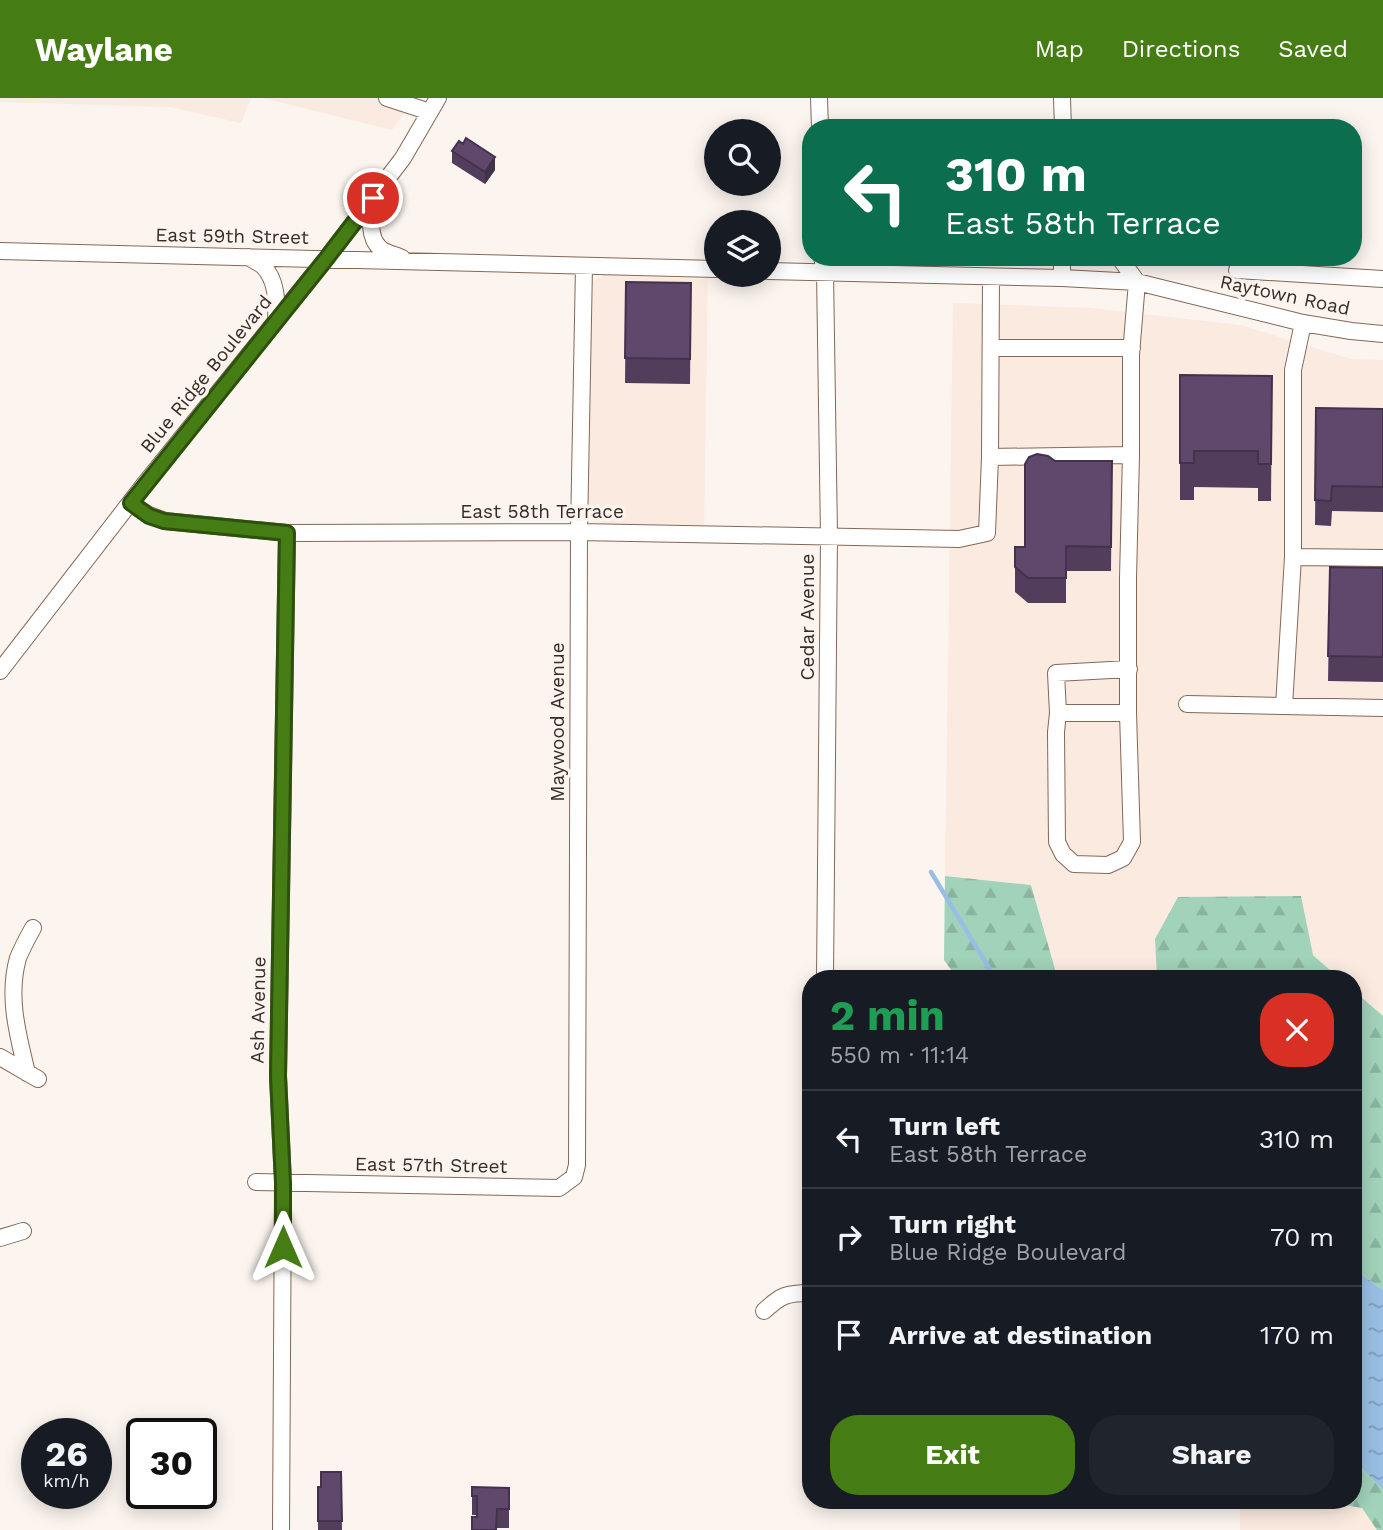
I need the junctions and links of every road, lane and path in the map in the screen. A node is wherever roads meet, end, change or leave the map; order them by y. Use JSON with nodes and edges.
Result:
{"nodes":[{"id":1,"x":387,"y":98,"type":"edge"},
{"id":2,"x":819,"y":98,"type":"edge"},
{"id":3,"x":1062,"y":98,"type":"edge"},
{"id":4,"x":434,"y":105,"type":"edge"},
{"id":5,"x":820,"y":119,"type":"edge"},
{"id":6,"x":1063,"y":119,"type":"edge"},
{"id":7,"x":373,"y":198,"type":"junction"},
{"id":8,"x":0,"y":251,"type":"edge"},
{"id":9,"x":248,"y":257,"type":"junction"},
{"id":10,"x":326,"y":259,"type":"junction"},
{"id":11,"x":411,"y":262,"type":"junction"},
{"id":12,"x":584,"y":266,"type":"junction"},
{"id":13,"x":815,"y":266,"type":"edge"},
{"id":14,"x":824,"y":266,"type":"edge"},
{"id":15,"x":889,"y":266,"type":"edge"},
{"id":16,"x":1062,"y":266,"type":"edge"},
{"id":17,"x":1126,"y":266,"type":"edge"},
{"id":18,"x":704,"y":270,"type":"edge"},
{"id":19,"x":781,"y":270,"type":"edge"},
{"id":20,"x":1237,"y":270,"type":"dead end"},
{"id":21,"x":991,"y":276,"type":"junction"},
{"id":22,"x":1062,"y":278,"type":"junction"},
{"id":23,"x":1383,"y":279,"type":"edge"},
{"id":24,"x":1138,"y":282,"type":"junction"},
{"id":25,"x":276,"y":321,"type":"junction"},
{"id":26,"x":1303,"y":323,"type":"junction"},
{"id":27,"x":1383,"y":334,"type":"edge"},
{"id":28,"x":990,"y":348,"type":"junction"},
{"id":29,"x":1132,"y":348,"type":"junction"},
{"id":30,"x":1132,"y":455,"type":"junction"},
{"id":31,"x":990,"y":457,"type":"junction"},
{"id":32,"x":131,"y":503,"type":"junction"},
{"id":33,"x":579,"y":531,"type":"junction"},
{"id":34,"x":287,"y":533,"type":"junction"},
{"id":35,"x":829,"y":536,"type":"junction"},
{"id":36,"x":1293,"y":557,"type":"junction"},
{"id":37,"x":1383,"y":558,"type":"edge"},
{"id":38,"x":1129,"y":669,"type":"junction"},
{"id":39,"x":0,"y":671,"type":"edge"},
{"id":40,"x":1187,"y":704,"type":"dead end"},
{"id":41,"x":1284,"y":706,"type":"junction"},
{"id":42,"x":1383,"y":708,"type":"edge"},
{"id":43,"x":1058,"y":713,"type":"junction"},
{"id":44,"x":1128,"y":713,"type":"junction"},
{"id":45,"x":33,"y":928,"type":"dead end"},
{"id":46,"x":825,"y":970,"type":"edge"},
{"id":47,"x":0,"y":1057,"type":"edge"},
{"id":48,"x":575,"y":1177,"type":"joint"},
{"id":49,"x":256,"y":1182,"type":"dead end"},
{"id":50,"x":283,"y":1183,"type":"junction"},
{"id":51,"x":23,"y":1231,"type":"dead end"},
{"id":52,"x":0,"y":1238,"type":"edge"},
{"id":53,"x":802,"y":1293,"type":"edge"},
{"id":54,"x":764,"y":1311,"type":"dead end"},
{"id":55,"x":281,"y":1530,"type":"edge"}],
"edges":[{"from":1,"to":4,"type":"street"},
{"from":2,"to":5,"type":"street"},
{"from":3,"to":6,"type":"street"},
{"from":4,"to":7,"type":"street","name":"Blue Ridge Boulevard"},
{"from":7,"to":10,"type":"street","name":"Blue Ridge Boulevard"},
{"from":7,"to":11,"type":"street"},
{"from":8,"to":9,"type":"street","name":"East 59th Street"},
{"from":9,"to":10,"type":"street","name":"East 59th Street"},
{"from":9,"to":25,"type":"street"},
{"from":10,"to":11,"type":"street","name":"East 59th Street"},
{"from":10,"to":25,"type":"street","name":"Blue Ridge Boulevard"},
{"from":11,"to":12,"type":"street","name":"East 59th Street"},
{"from":12,"to":18,"type":"street","name":"East 59th Street"},
{"from":12,"to":33,"type":"street","name":"Maywood Avenue"},
{"from":13,"to":19,"type":"street"},
{"from":14,"to":35,"type":"street","name":"Cedar Avenue"},
{"from":15,"to":21,"type":"street"},
{"from":16,"to":22,"type":"street"},
{"from":17,"to":24,"type":"street"},
{"from":20,"to":23,"type":"street"},
{"from":21,"to":22,"type":"street"},
{"from":21,"to":28,"type":"street"},
{"from":22,"to":24,"type":"street","name":"Raytown Road"},
{"from":24,"to":26,"type":"street","name":"Raytown Road"},
{"from":24,"to":29,"type":"street"},
{"from":25,"to":32,"type":"street","name":"Blue Ridge Boulevard"},
{"from":26,"to":27,"type":"street","name":"Raytown Road"},
{"from":26,"to":36,"type":"street"},
{"from":28,"to":29,"type":"street"},
{"from":28,"to":31,"type":"street"},
{"from":29,"to":30,"type":"street"},
{"from":30,"to":31,"type":"street"},
{"from":30,"to":38,"type":"street"},
{"from":31,"to":35,"type":"street","name":"East 58th Terrace"},
{"from":32,"to":34,"type":"street","name":"East 58th Terrace"},
{"from":32,"to":39,"type":"street","name":"Blue Ridge Boulevard"},
{"from":33,"to":34,"type":"street","name":"East 58th Terrace"},
{"from":33,"to":35,"type":"street","name":"East 58th Terrace"},
{"from":33,"to":48,"type":"street","name":"Maywood Avenue"},
{"from":34,"to":50,"type":"street","name":"Ash Avenue"},
{"from":35,"to":46,"type":"street","name":"Cedar Avenue"},
{"from":36,"to":37,"type":"street"},
{"from":36,"to":41,"type":"street"},
{"from":38,"to":43,"type":"street"},
{"from":38,"to":44,"type":"street"},
{"from":40,"to":41,"type":"street"},
{"from":41,"to":42,"type":"street"},
{"from":43,"to":44,"type":"street"},
{"from":43,"to":44,"type":"street"},
{"from":45,"to":47,"type":"street"},
{"from":48,"to":50,"type":"street","name":"East 57th Street"},
{"from":49,"to":50,"type":"street","name":"East 57th Street"},
{"from":50,"to":55,"type":"street","name":"Ash Avenue"},
{"from":51,"to":52,"type":"street"},
{"from":53,"to":54,"type":"street"}]}
